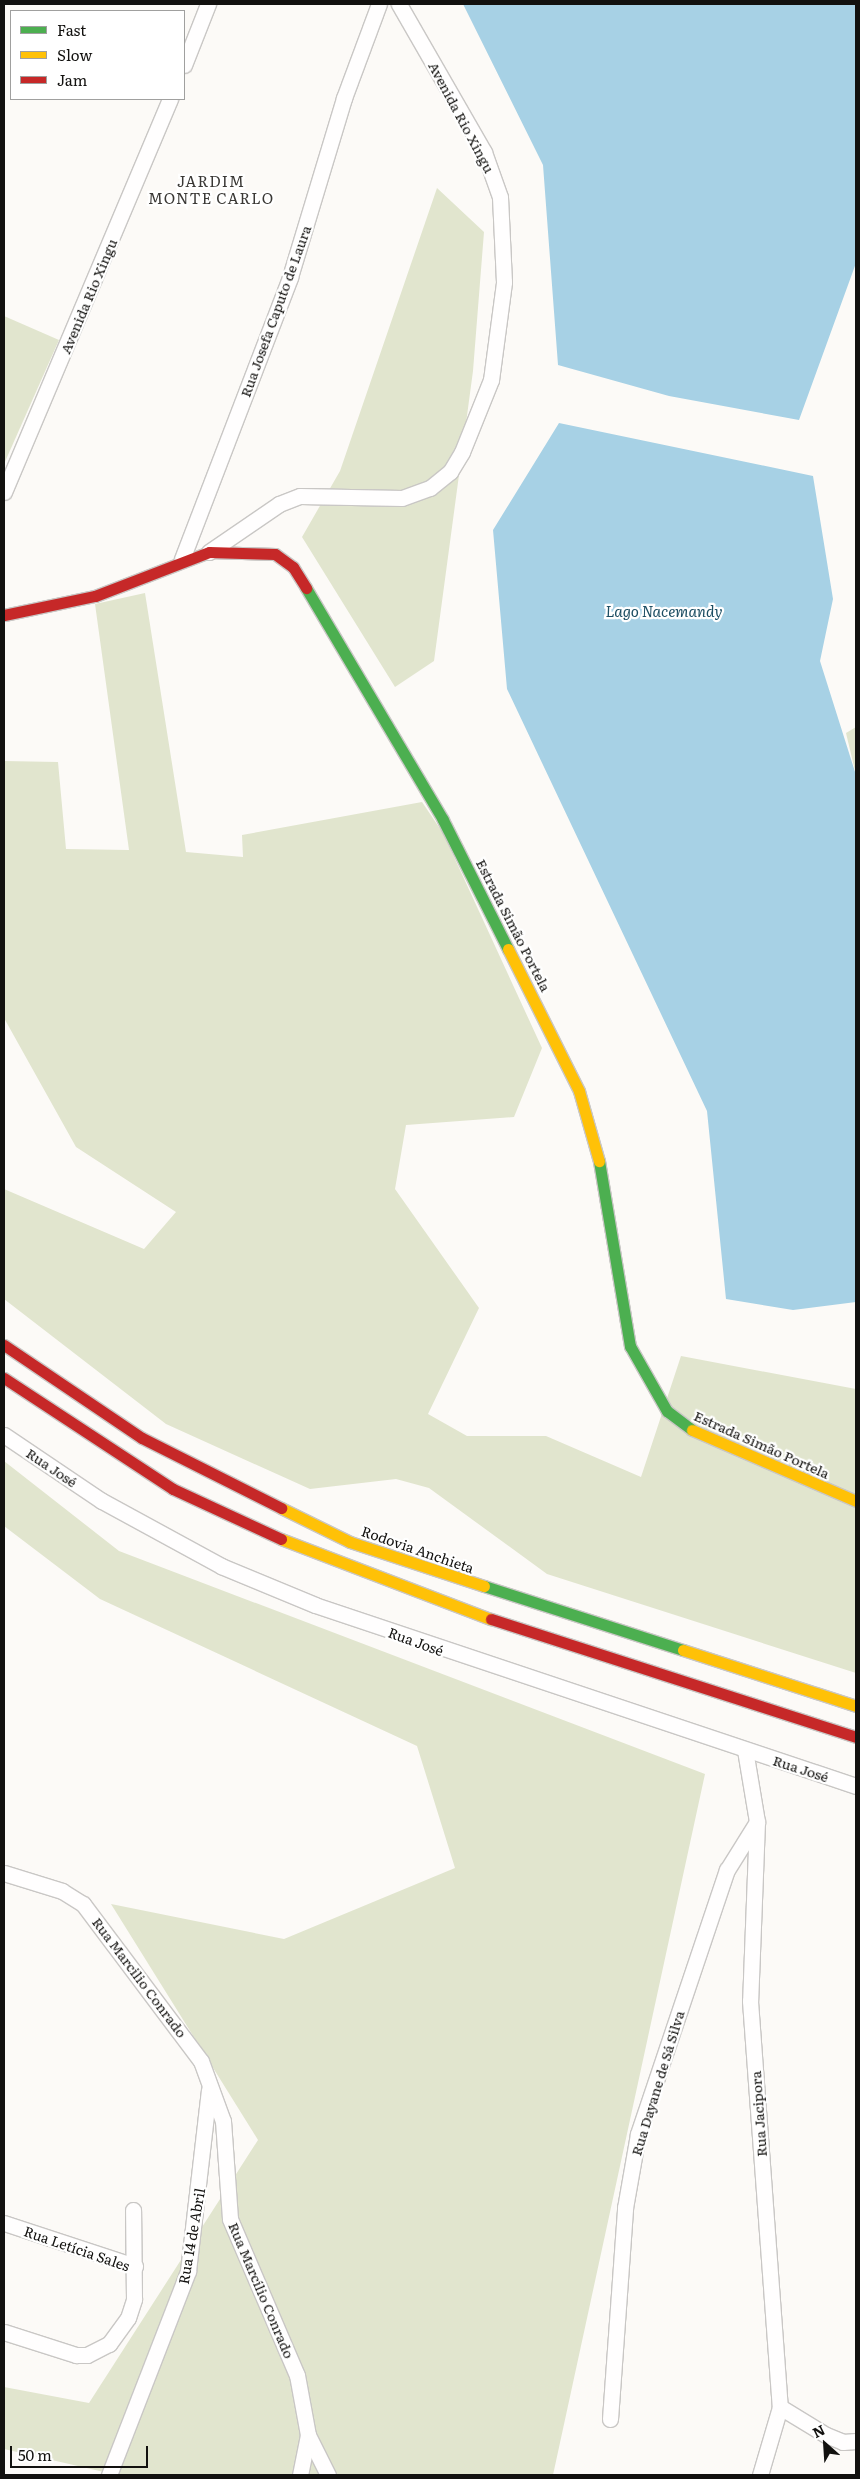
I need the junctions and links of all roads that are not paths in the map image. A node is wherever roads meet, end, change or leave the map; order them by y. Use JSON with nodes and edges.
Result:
{"nodes":[{"id":1,"x":208,"y":4,"type":"edge"},
{"id":2,"x":379,"y":4,"type":"edge"},
{"id":3,"x":399,"y":4,"type":"edge"},
{"id":4,"x":185,"y":62,"type":"edge"},
{"id":5,"x":170,"y":100,"type":"edge"},
{"id":6,"x":4,"y":492,"type":"edge"},
{"id":7,"x":209,"y":552,"type":"junction"},
{"id":8,"x":182,"y":559,"type":"junction"},
{"id":9,"x":4,"y":614,"type":"edge"},
{"id":10,"x":4,"y":1345,"type":"edge"},
{"id":11,"x":4,"y":1378,"type":"edge"},
{"id":12,"x":4,"y":1435,"type":"edge"},
{"id":13,"x":856,"y":1501,"type":"edge"},
{"id":14,"x":856,"y":1706,"type":"edge"},
{"id":15,"x":856,"y":1738,"type":"edge"},
{"id":16,"x":745,"y":1750,"type":"junction"},
{"id":17,"x":856,"y":1786,"type":"edge"},
{"id":18,"x":757,"y":1822,"type":"junction"},
{"id":19,"x":4,"y":1872,"type":"edge"},
{"id":20,"x":207,"y":2075,"type":"junction"},
{"id":21,"x":133,"y":2210,"type":"dead end"},
{"id":22,"x":4,"y":2223,"type":"edge"},
{"id":23,"x":135,"y":2266,"type":"junction"},
{"id":24,"x":4,"y":2332,"type":"edge"},
{"id":25,"x":780,"y":2407,"type":"junction"},
{"id":26,"x":610,"y":2419,"type":"dead end"},
{"id":27,"x":308,"y":2435,"type":"junction"},
{"id":28,"x":856,"y":2440,"type":"edge"},
{"id":29,"x":110,"y":2475,"type":"edge"},
{"id":30,"x":300,"y":2475,"type":"edge"},
{"id":31,"x":328,"y":2475,"type":"edge"},
{"id":32,"x":760,"y":2475,"type":"edge"}],
"edges":[{"from":1,"to":4,"type":"street"},
{"from":2,"to":8,"type":"street","name":"Rua Josefa Caputo de Laura"},
{"from":3,"to":7,"type":"street","name":"Avenida Rio Xingu"},
{"from":5,"to":6,"type":"street","name":"Avenida Rio Xingu"},
{"from":7,"to":8,"type":"main road","name":"Estrada Simão Portela"},
{"from":7,"to":13,"type":"main road","name":"Estrada Simão Portela"},
{"from":8,"to":9,"type":"main road","name":"Estrada Simão Portela"},
{"from":10,"to":14,"type":"main road","name":"Rodovia Anchieta"},
{"from":11,"to":15,"type":"main road"},
{"from":12,"to":16,"type":"street","name":"Rua José"},
{"from":16,"to":17,"type":"street","name":"Rua José"},
{"from":16,"to":18,"type":"street","name":"Rua Jacipora"},
{"from":18,"to":25,"type":"street","name":"Rua Jacipora"},
{"from":18,"to":26,"type":"street","name":"Rua Dayane de Sá Silva"},
{"from":19,"to":20,"type":"street","name":"Rua Marcilio Conrado"},
{"from":20,"to":27,"type":"street","name":"Rua Marcílio Conrado"},
{"from":20,"to":29,"type":"street","name":"Rua 14 de Abril"},
{"from":21,"to":23,"type":"street"},
{"from":22,"to":23,"type":"street","name":"Rua Letícia Sales"},
{"from":23,"to":24,"type":"street","name":"Rua Letícia Sales"},
{"from":25,"to":28,"type":"street"},
{"from":25,"to":32,"type":"street","name":"Rua Jacipora"},
{"from":27,"to":30,"type":"street","name":"Rua Marcílio Conrado"},
{"from":27,"to":31,"type":"street"}]}
